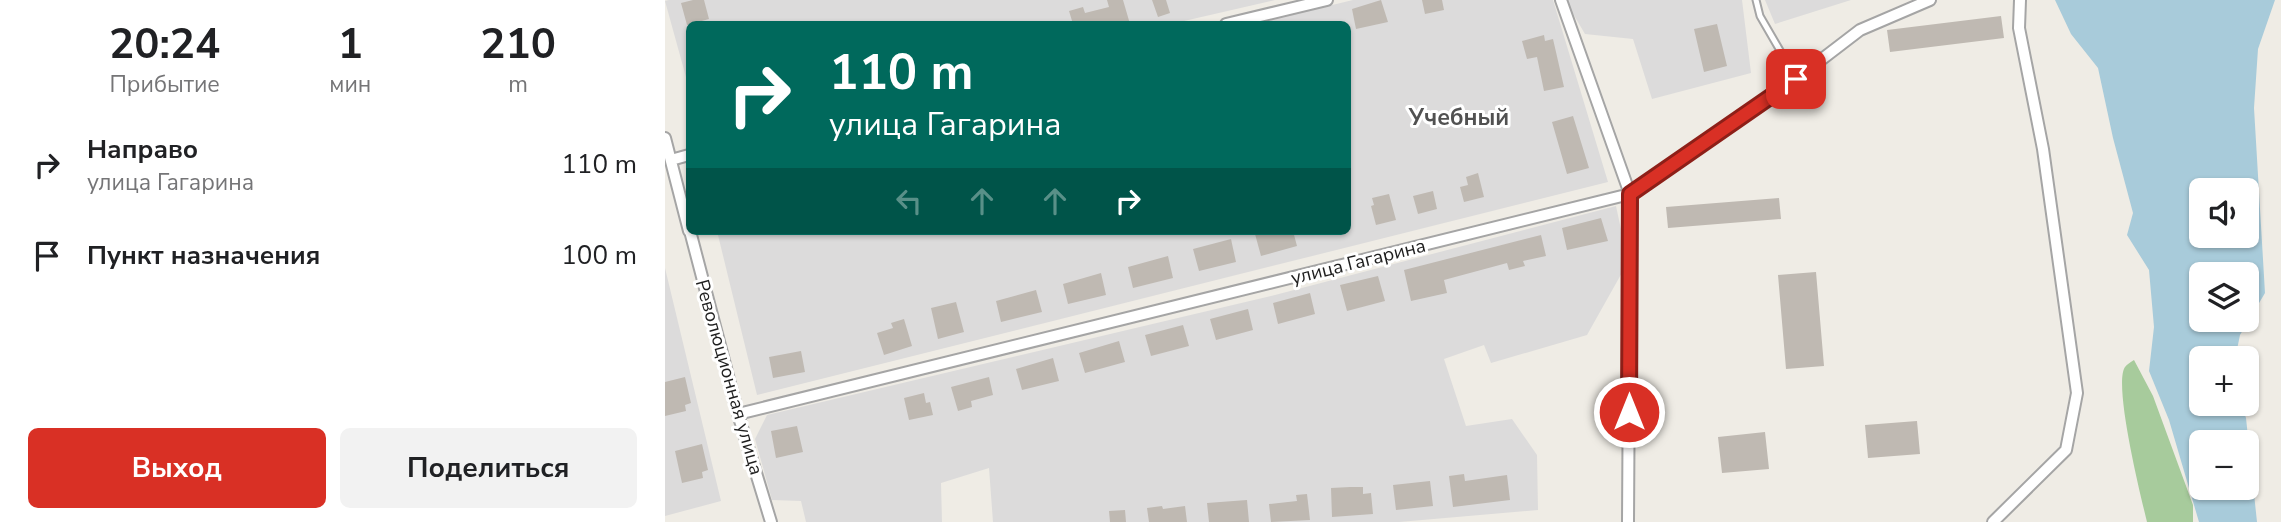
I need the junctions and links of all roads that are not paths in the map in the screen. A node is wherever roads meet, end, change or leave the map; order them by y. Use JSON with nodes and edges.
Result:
{"nodes":[{"id":1,"x":1327,"y":0,"type":"edge"},
{"id":2,"x":1561,"y":0,"type":"edge"},
{"id":3,"x":1756,"y":0,"type":"edge"},
{"id":4,"x":1930,"y":0,"type":"edge"},
{"id":5,"x":2020,"y":0,"type":"edge"},
{"id":6,"x":1239,"y":21,"type":"edge"},
{"id":7,"x":1796,"y":79,"type":"junction"},
{"id":8,"x":665,"y":138,"type":"edge"},
{"id":9,"x":686,"y":156,"type":"edge"},
{"id":10,"x":671,"y":160,"type":"junction"},
{"id":11,"x":1630,"y":194,"type":"junction"},
{"id":12,"x":686,"y":219,"type":"edge"},
{"id":13,"x":690,"y":235,"type":"edge"},
{"id":14,"x":738,"y":414,"type":"junction"},
{"id":15,"x":771,"y":522,"type":"edge"},
{"id":16,"x":1628,"y":522,"type":"edge"},
{"id":17,"x":1993,"y":522,"type":"edge"}],
"edges":[{"from":1,"to":6,"type":"street"},
{"from":2,"to":11,"type":"street"},
{"from":3,"to":7,"type":"lane"},
{"from":4,"to":7,"type":"street","name":"улица Гагарина"},
{"from":5,"to":17,"type":"street"},
{"from":7,"to":11,"type":"street","name":"улица Гагарина"},
{"from":8,"to":10,"type":"street","name":"Революционная улица"},
{"from":9,"to":10,"type":"street"},
{"from":10,"to":12,"type":"street","name":"Революционная улица"},
{"from":11,"to":14,"type":"street","name":"улица Гагарина"},
{"from":11,"to":16,"type":"street"},
{"from":13,"to":14,"type":"street","name":"Революционная улица"},
{"from":14,"to":15,"type":"street","name":"Революционная улица"}]}
